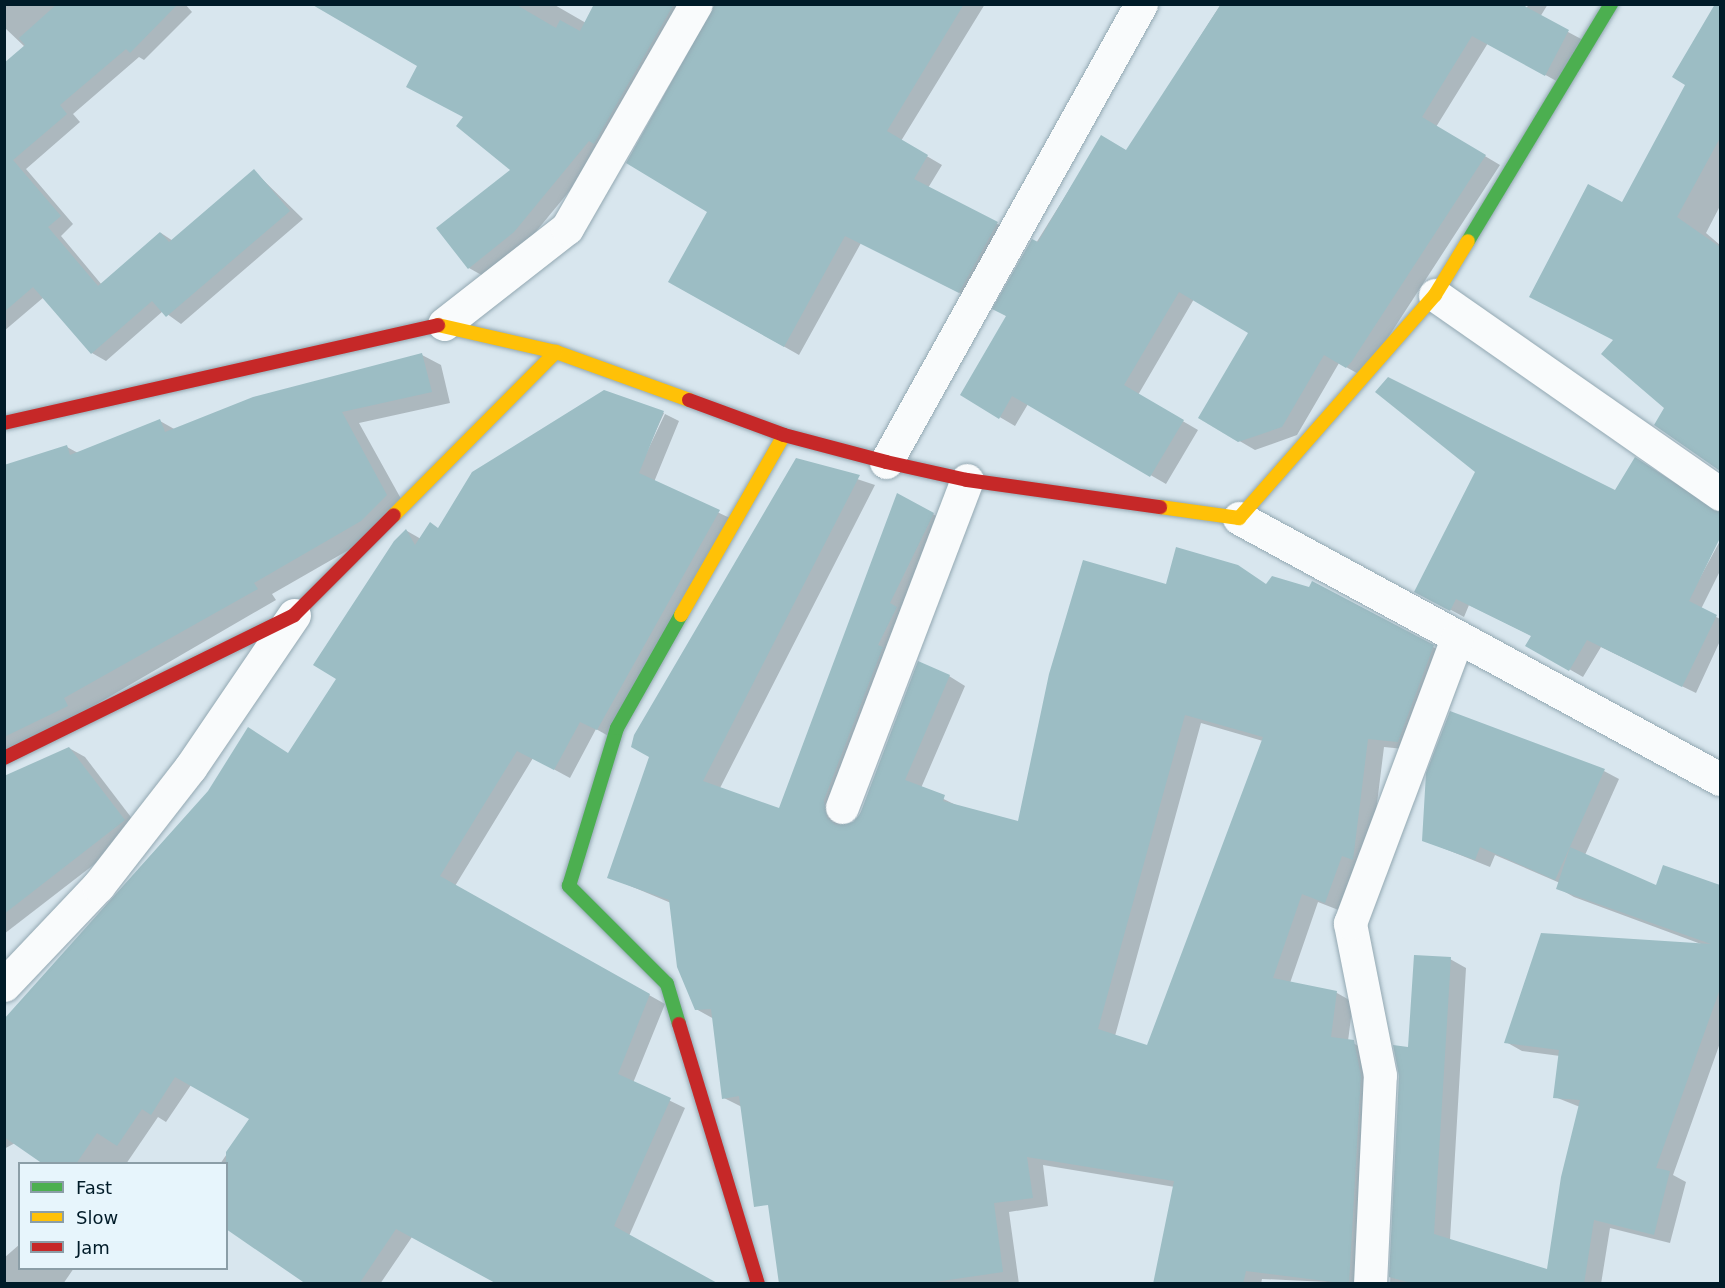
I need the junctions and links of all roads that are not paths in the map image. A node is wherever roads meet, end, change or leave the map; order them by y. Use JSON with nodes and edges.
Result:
{"nodes":[{"id":1,"x":696,"y":4,"type":"edge"},
{"id":2,"x":1141,"y":4,"type":"edge"},
{"id":3,"x":1611,"y":4,"type":"edge"},
{"id":4,"x":1435,"y":295,"type":"junction"},
{"id":5,"x":444,"y":324,"type":"junction"},
{"id":6,"x":556,"y":352,"type":"junction"},
{"id":7,"x":4,"y":423,"type":"edge"},
{"id":8,"x":784,"y":435,"type":"junction"},
{"id":9,"x":886,"y":462,"type":"junction"},
{"id":10,"x":968,"y":480,"type":"junction"},
{"id":11,"x":1720,"y":494,"type":"edge"},
{"id":12,"x":1239,"y":518,"type":"junction"},
{"id":13,"x":294,"y":615,"type":"junction"},
{"id":14,"x":1457,"y":638,"type":"junction"},
{"id":15,"x":4,"y":758,"type":"edge"},
{"id":16,"x":1720,"y":779,"type":"edge"},
{"id":17,"x":842,"y":807,"type":"dead end"},
{"id":18,"x":4,"y":985,"type":"edge"},
{"id":19,"x":758,"y":1284,"type":"edge"},
{"id":20,"x":1370,"y":1284,"type":"edge"}],
"edges":[{"from":1,"to":5,"type":"street"},
{"from":2,"to":9,"type":"street"},
{"from":3,"to":4,"type":"street"},
{"from":4,"to":11,"type":"street"},
{"from":4,"to":12,"type":"street"},
{"from":5,"to":6,"type":"street"},
{"from":5,"to":7,"type":"street"},
{"from":6,"to":8,"type":"street"},
{"from":6,"to":13,"type":"street"},
{"from":8,"to":9,"type":"street"},
{"from":8,"to":19,"type":"street"},
{"from":9,"to":10,"type":"street"},
{"from":10,"to":12,"type":"street"},
{"from":10,"to":17,"type":"street"},
{"from":12,"to":14,"type":"street"},
{"from":13,"to":15,"type":"street"},
{"from":13,"to":18,"type":"street"},
{"from":14,"to":16,"type":"street"},
{"from":14,"to":20,"type":"street"}]}
